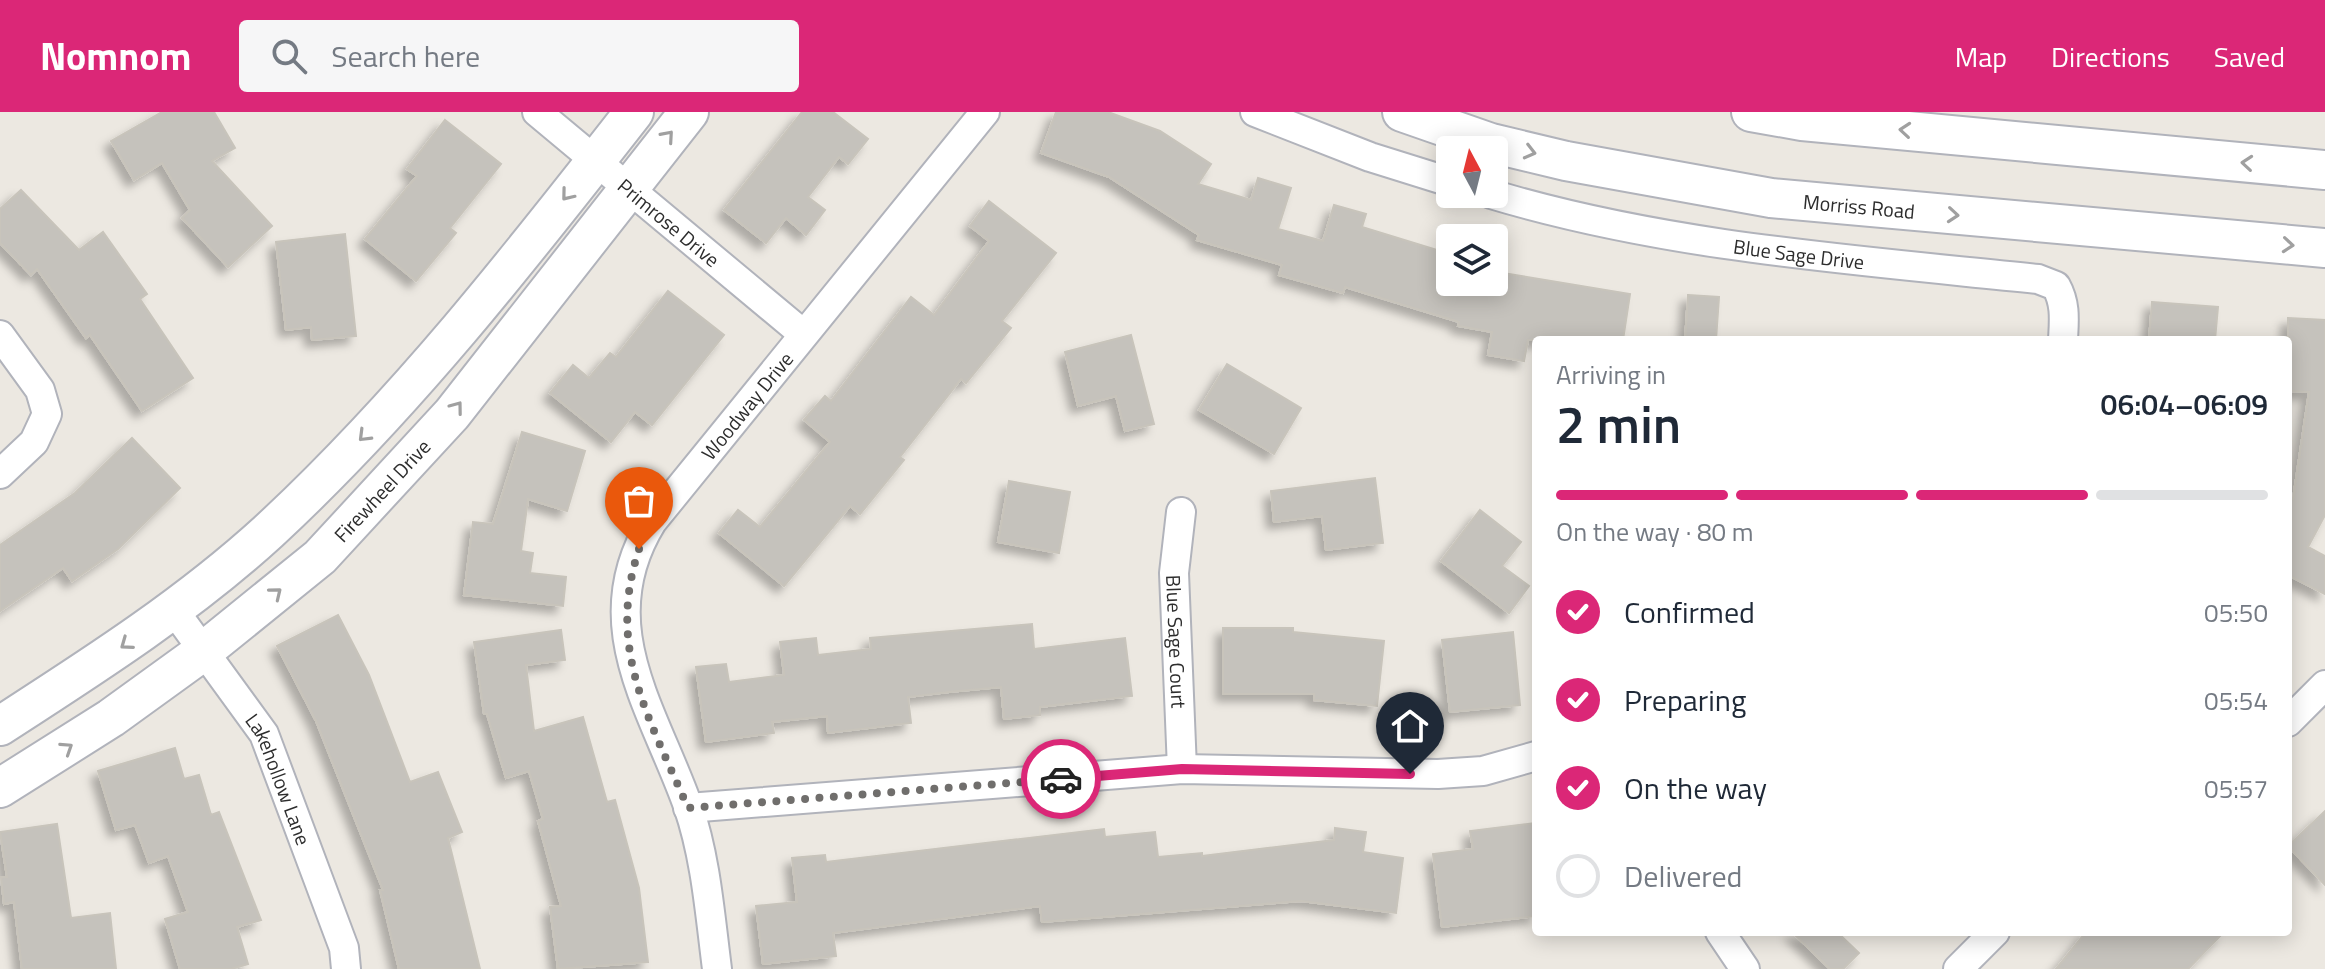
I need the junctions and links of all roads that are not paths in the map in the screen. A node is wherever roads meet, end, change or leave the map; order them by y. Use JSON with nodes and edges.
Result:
{"nodes":[{"id":1,"x":537,"y":112,"type":"edge"},
{"id":2,"x":634,"y":112,"type":"edge"},
{"id":3,"x":689,"y":112,"type":"edge"},
{"id":4,"x":985,"y":112,"type":"edge"},
{"id":5,"x":1255,"y":112,"type":"edge"},
{"id":6,"x":1402,"y":112,"type":"edge"},
{"id":7,"x":1751,"y":112,"type":"edge"},
{"id":8,"x":596,"y":160,"type":"junction"},
{"id":9,"x":2325,"y":170,"type":"edge"},
{"id":10,"x":1436,"y":178,"type":"edge"},
{"id":11,"x":627,"y":187,"type":"junction"},
{"id":12,"x":1508,"y":198,"type":"edge"},
{"id":13,"x":2325,"y":248,"type":"edge"},
{"id":14,"x":802,"y":333,"type":"junction"},
{"id":15,"x":0,"y":335,"type":"edge"},
{"id":16,"x":2063,"y":336,"type":"edge"},
{"id":17,"x":0,"y":474,"type":"edge"},
{"id":18,"x":1181,"y":512,"type":"dead end"},
{"id":19,"x":173,"y":609,"type":"junction"},
{"id":20,"x":205,"y":650,"type":"junction"},
{"id":21,"x":2325,"y":685,"type":"edge"},
{"id":22,"x":2292,"y":718,"type":"edge"},
{"id":23,"x":0,"y":726,"type":"edge"},
{"id":24,"x":1532,"y":757,"type":"edge"},
{"id":25,"x":1182,"y":769,"type":"junction"},
{"id":26,"x":0,"y":788,"type":"edge"},
{"id":27,"x":688,"y":808,"type":"junction"},
{"id":28,"x":1723,"y":936,"type":"edge"},
{"id":29,"x":1991,"y":936,"type":"edge"},
{"id":30,"x":346,"y":969,"type":"edge"},
{"id":31,"x":717,"y":969,"type":"edge"},
{"id":32,"x":1745,"y":969,"type":"edge"},
{"id":33,"x":1958,"y":969,"type":"edge"}],
"edges":[{"from":1,"to":8,"type":"street","name":"Primrose Drive"},
{"from":2,"to":8,"type":"street"},
{"from":11,"to":3,"type":"street","name":"Firewheel Drive","one_way":true},
{"from":4,"to":14,"type":"street","name":"Woodway Drive"},
{"from":5,"to":10,"type":"street"},
{"from":6,"to":13,"type":"street","name":"Morriss Road","one_way":true},
{"from":9,"to":7,"type":"street","one_way":true},
{"from":8,"to":11,"type":"street","name":"Primrose Drive"},
{"from":8,"to":19,"type":"street","one_way":true},
{"from":11,"to":14,"type":"street","name":"Primrose Drive"},
{"from":20,"to":11,"type":"street","name":"Firewheel Drive","one_way":true},
{"from":12,"to":16,"type":"street","name":"Blue Sage Drive"},
{"from":14,"to":27,"type":"street","name":"Woodway Drive"},
{"from":15,"to":17,"type":"street"},
{"from":18,"to":25,"type":"street","name":"Blue Sage Court"},
{"from":19,"to":20,"type":"street","name":"Lakehollow Lane"},
{"from":19,"to":23,"type":"street","one_way":true},
{"from":26,"to":20,"type":"street","name":"Firewheel Drive","one_way":true},
{"from":20,"to":30,"type":"street","name":"Lakehollow Lane"},
{"from":21,"to":22,"type":"street"},
{"from":24,"to":25,"type":"street"},
{"from":25,"to":27,"type":"street"},
{"from":27,"to":31,"type":"street","name":"Woodway Drive"},
{"from":28,"to":32,"type":"street"},
{"from":29,"to":33,"type":"street"}]}
